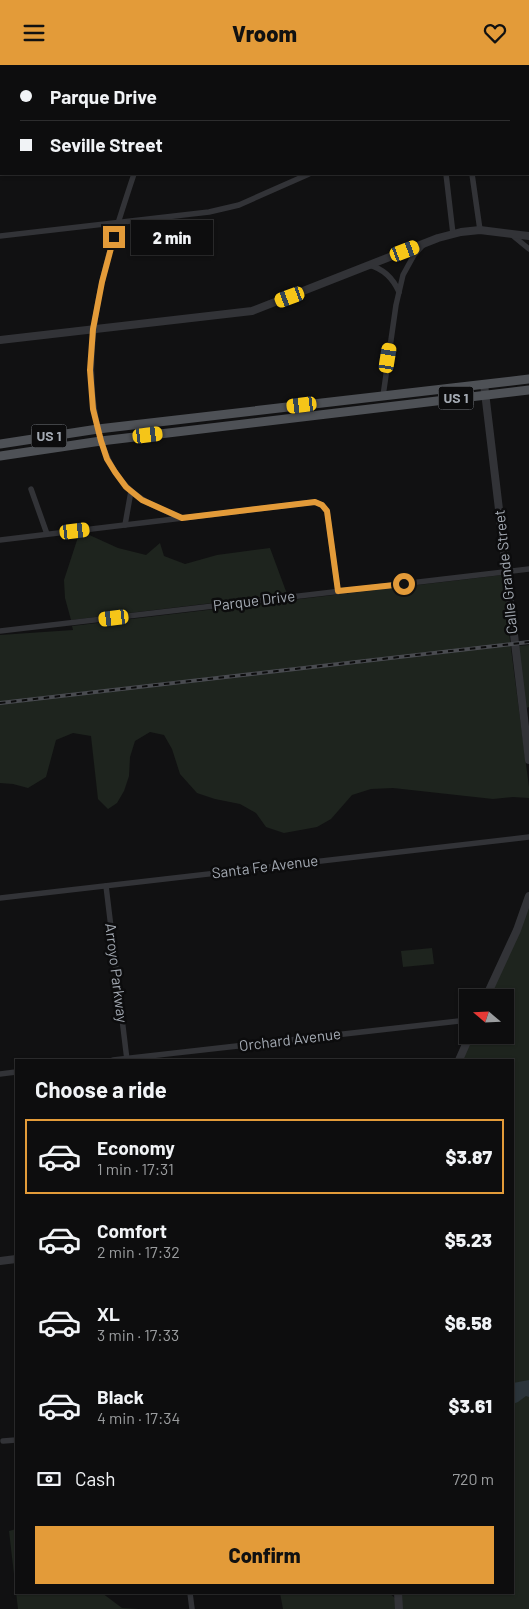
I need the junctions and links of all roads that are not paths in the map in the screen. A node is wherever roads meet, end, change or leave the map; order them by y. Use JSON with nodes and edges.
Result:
{"nodes":[{"id":1,"x":134,"y":175,"type":"edge"},
{"id":2,"x":306,"y":175,"type":"edge"},
{"id":3,"x":446,"y":175,"type":"edge"},
{"id":4,"x":472,"y":175,"type":"edge"},
{"id":5,"x":117,"y":223,"type":"junction"},
{"id":6,"x":480,"y":230,"type":"junction"},
{"id":7,"x":453,"y":234,"type":"junction"},
{"id":8,"x":512,"y":235,"type":"junction"},
{"id":9,"x":0,"y":236,"type":"edge"},
{"id":10,"x":529,"y":237,"type":"edge"},
{"id":11,"x":424,"y":244,"type":"junction"},
{"id":12,"x":529,"y":249,"type":"edge"},
{"id":13,"x":368,"y":265,"type":"junction"},
{"id":14,"x":399,"y":292,"type":"junction"},
{"id":15,"x":93,"y":329,"type":"junction"},
{"id":16,"x":0,"y":340,"type":"edge"},
{"id":17,"x":529,"y":379,"type":"edge"},
{"id":18,"x":484,"y":384,"type":"junction"},
{"id":19,"x":529,"y":390,"type":"edge"},
{"id":20,"x":485,"y":395,"type":"junction"},
{"id":21,"x":383,"y":396,"type":"junction"},
{"id":22,"x":290,"y":407,"type":"junction"},
{"id":23,"x":276,"y":420,"type":"junction"},
{"id":24,"x":98,"y":429,"type":"junction"},
{"id":25,"x":101,"y":441,"type":"junction"},
{"id":26,"x":0,"y":444,"type":"edge"},
{"id":27,"x":0,"y":456,"type":"edge"},
{"id":28,"x":31,"y":489,"type":"dead end"},
{"id":29,"x":132,"y":491,"type":"junction"},
{"id":30,"x":182,"y":518,"type":"junction"},
{"id":31,"x":125,"y":525,"type":"junction"},
{"id":32,"x":47,"y":535,"type":"junction"},
{"id":33,"x":0,"y":540,"type":"edge"},
{"id":34,"x":529,"y":569,"type":"edge"},
{"id":35,"x":507,"y":571,"type":"junction"},
{"id":36,"x":338,"y":591,"type":"junction"},
{"id":37,"x":0,"y":631,"type":"edge"},
{"id":38,"x":529,"y":760,"type":"edge"},
{"id":39,"x":529,"y":837,"type":"edge"},
{"id":40,"x":106,"y":886,"type":"junction"},
{"id":41,"x":529,"y":896,"type":"edge"},
{"id":42,"x":0,"y":898,"type":"edge"},
{"id":43,"x":490,"y":989,"type":"edge"},
{"id":44,"x":459,"y":1021,"type":"edge"},
{"id":45,"x":466,"y":1044,"type":"edge"},
{"id":46,"x":127,"y":1059,"type":"edge"},
{"id":47,"x":459,"y":1059,"type":"edge"},
{"id":48,"x":15,"y":1072,"type":"edge"},
{"id":49,"x":0,"y":1073,"type":"edge"},
{"id":50,"x":15,"y":1259,"type":"edge"},
{"id":51,"x":0,"y":1261,"type":"edge"},
{"id":52,"x":15,"y":1440,"type":"edge"},
{"id":53,"x":3,"y":1441,"type":"dead end"},
{"id":54,"x":190,"y":1594,"type":"edge"},
{"id":55,"x":398,"y":1594,"type":"edge"},
{"id":56,"x":192,"y":1609,"type":"edge"},
{"id":57,"x":399,"y":1609,"type":"edge"}],
"edges":[{"from":1,"to":5,"type":"street"},
{"from":2,"to":5,"type":"street"},
{"from":3,"to":7,"type":"street"},
{"from":4,"to":6,"type":"street"},
{"from":5,"to":9,"type":"street"},
{"from":5,"to":15,"type":"street"},
{"from":6,"to":7,"type":"street"},
{"from":6,"to":8,"type":"street"},
{"from":7,"to":11,"type":"street"},
{"from":8,"to":10,"type":"street"},
{"from":8,"to":12,"type":"street"},
{"from":11,"to":13,"type":"street"},
{"from":11,"to":14,"type":"street"},
{"from":13,"to":14,"type":"street"},
{"from":13,"to":15,"type":"street"},
{"from":14,"to":21,"type":"street"},
{"from":15,"to":16,"type":"street"},
{"from":15,"to":24,"type":"street"},
{"from":17,"to":18,"type":"main road","number":"US 1"},
{"from":18,"to":20,"type":"street","name":"Calle Grande Street"},
{"from":18,"to":21,"type":"main road","number":"US 1"},
{"from":19,"to":20,"type":"main road","number":"US 1"},
{"from":20,"to":23,"type":"main road","number":"US 1"},
{"from":20,"to":35,"type":"street","name":"Calle Grande Street"},
{"from":21,"to":22,"type":"main road","number":"US 1"},
{"from":22,"to":23,"type":"main road"},
{"from":22,"to":24,"type":"main road","number":"US 1"},
{"from":23,"to":25,"type":"main road","number":"US 1"},
{"from":24,"to":25,"type":"street"},
{"from":24,"to":26,"type":"main road","number":"US 1"},
{"from":25,"to":27,"type":"main road","number":"US 1"},
{"from":25,"to":29,"type":"street"},
{"from":28,"to":32,"type":"street"},
{"from":29,"to":30,"type":"street"},
{"from":29,"to":31,"type":"street"},
{"from":30,"to":31,"type":"street"},
{"from":30,"to":36,"type":"street"},
{"from":31,"to":32,"type":"street"},
{"from":32,"to":33,"type":"street"},
{"from":34,"to":35,"type":"street","name":"Parque Drive"},
{"from":35,"to":36,"type":"street","name":"Parque Drive"},
{"from":35,"to":38,"type":"street","name":"Calle Grande Street"},
{"from":36,"to":37,"type":"street","name":"Parque Drive"},
{"from":39,"to":40,"type":"street","name":"Santa Fe Avenue"},
{"from":40,"to":42,"type":"street","name":"Santa Fe Avenue"},
{"from":40,"to":46,"type":"street","name":"Arroyo Parkway"},
{"from":41,"to":43,"type":"street"},
{"from":44,"to":46,"type":"street","name":"Orchard Avenue"},
{"from":45,"to":47,"type":"street"},
{"from":48,"to":49,"type":"street"},
{"from":50,"to":51,"type":"street"},
{"from":52,"to":53,"type":"street"},
{"from":54,"to":56,"type":"street"},
{"from":55,"to":57,"type":"street"}]}
